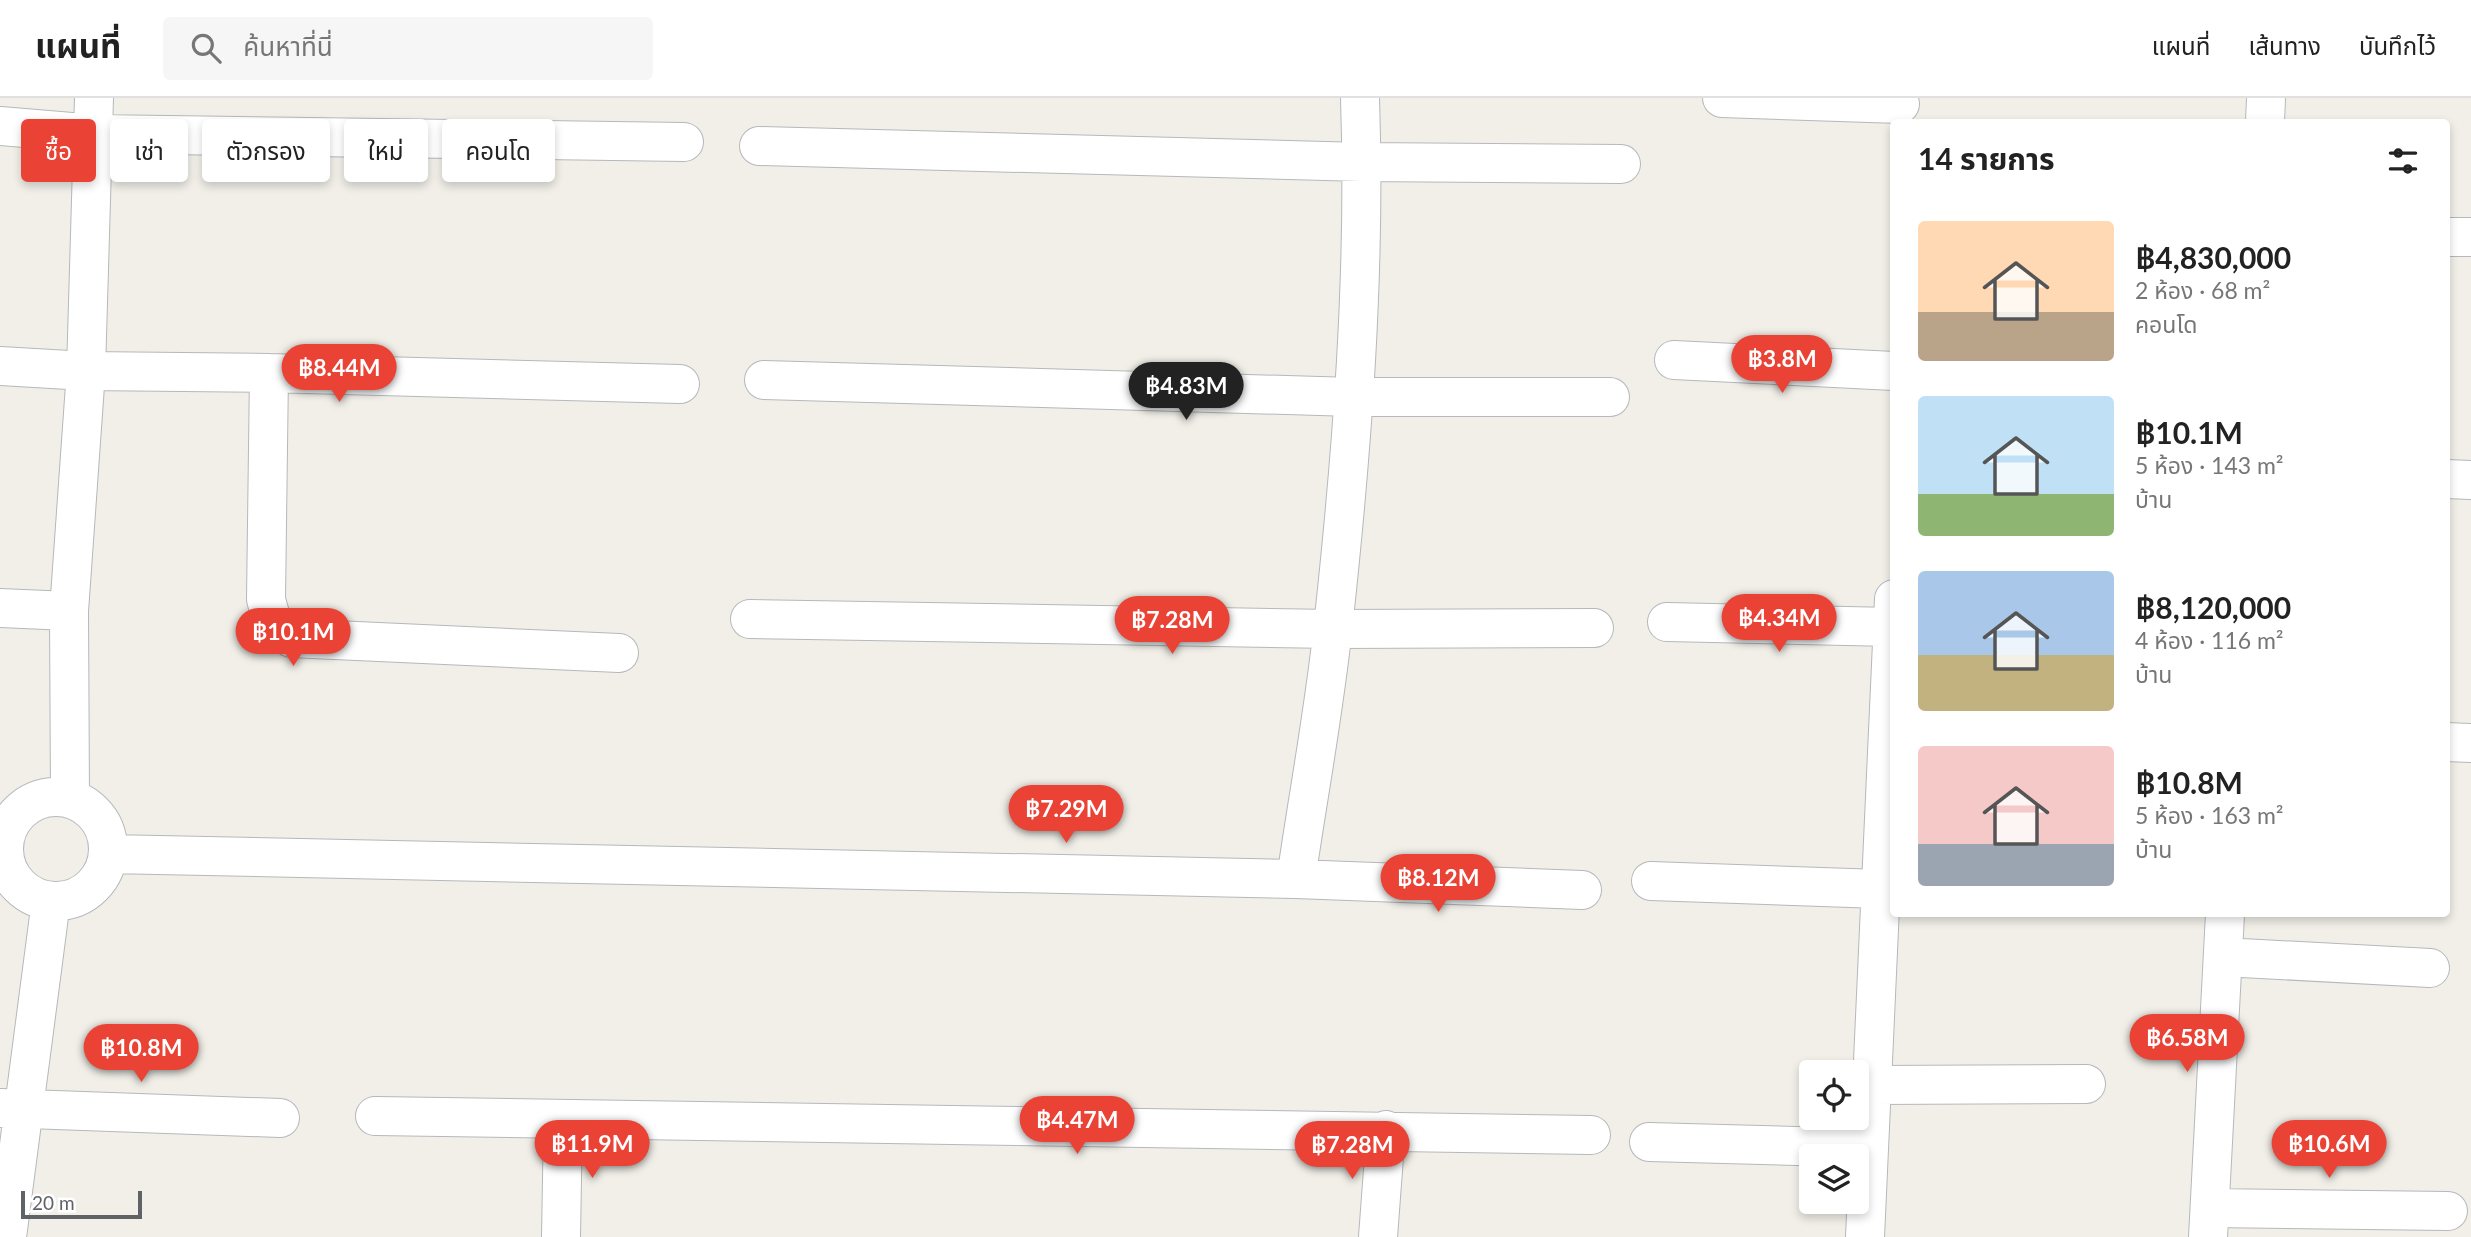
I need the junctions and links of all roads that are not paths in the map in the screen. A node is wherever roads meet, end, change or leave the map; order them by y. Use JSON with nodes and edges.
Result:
{"nodes":[{"id":1,"x":1360,"y":98,"type":"edge"},
{"id":2,"x":1722,"y":98,"type":"edge"},
{"id":3,"x":2266,"y":98,"type":"edge"},
{"id":4,"x":1900,"y":108,"type":"edge"},
{"id":5,"x":94,"y":116,"type":"edge"},
{"id":6,"x":2265,"y":119,"type":"edge"},
{"id":7,"x":0,"y":126,"type":"edge"},
{"id":8,"x":684,"y":142,"type":"dead end"},
{"id":9,"x":759,"y":146,"type":"dead end"},
{"id":10,"x":1362,"y":162,"type":"junction"},
{"id":11,"x":1621,"y":164,"type":"dead end"},
{"id":12,"x":2450,"y":237,"type":"edge"},
{"id":13,"x":2471,"y":237,"type":"edge"},
{"id":14,"x":1674,"y":360,"type":"dead end"},
{"id":15,"x":0,"y":366,"type":"edge"},
{"id":16,"x":86,"y":371,"type":"junction"},
{"id":17,"x":1890,"y":371,"type":"edge"},
{"id":18,"x":269,"y":373,"type":"junction"},
{"id":19,"x":764,"y":380,"type":"dead end"},
{"id":20,"x":680,"y":384,"type":"dead end"},
{"id":21,"x":1353,"y":397,"type":"junction"},
{"id":22,"x":1610,"y":397,"type":"dead end"},
{"id":23,"x":2450,"y":479,"type":"edge"},
{"id":24,"x":2471,"y":480,"type":"edge"},
{"id":25,"x":0,"y":608,"type":"edge"},
{"id":26,"x":69,"y":611,"type":"junction"},
{"id":27,"x":1890,"y":613,"type":"edge"},
{"id":28,"x":750,"y":619,"type":"dead end"},
{"id":29,"x":1667,"y":622,"type":"dead end"},
{"id":30,"x":1594,"y":628,"type":"dead end"},
{"id":31,"x":1333,"y":629,"type":"junction"},
{"id":32,"x":619,"y":653,"type":"dead end"},
{"id":33,"x":2450,"y":742,"type":"edge"},
{"id":34,"x":2471,"y":743,"type":"edge"},
{"id":35,"x":1890,"y":762,"type":"edge"},
{"id":36,"x":70,"y":798,"type":"junction"},
{"id":37,"x":1889,"y":811,"type":"edge"},
{"id":38,"x":108,"y":854,"type":"junction"},
{"id":39,"x":3,"y":862,"type":"edge"},
{"id":40,"x":1296,"y":879,"type":"junction"},
{"id":41,"x":1651,"y":881,"type":"dead end"},
{"id":42,"x":1880,"y":889,"type":"junction"},
{"id":43,"x":1582,"y":890,"type":"dead end"},
{"id":44,"x":51,"y":901,"type":"junction"},
{"id":45,"x":2225,"y":917,"type":"edge"},
{"id":46,"x":2223,"y":957,"type":"junction"},
{"id":47,"x":2430,"y":968,"type":"dead end"},
{"id":48,"x":2086,"y":1084,"type":"dead end"},
{"id":49,"x":1872,"y":1085,"type":"junction"},
{"id":50,"x":11,"y":1109,"type":"edge"},
{"id":51,"x":375,"y":1116,"type":"dead end"},
{"id":52,"x":280,"y":1118,"type":"dead end"},
{"id":53,"x":564,"y":1121,"type":"junction"},
{"id":54,"x":1386,"y":1130,"type":"junction"},
{"id":55,"x":1591,"y":1135,"type":"dead end"},
{"id":56,"x":1649,"y":1142,"type":"dead end"},
{"id":57,"x":1799,"y":1147,"type":"edge"},
{"id":58,"x":1869,"y":1149,"type":"edge"},
{"id":59,"x":2448,"y":1211,"type":"dead end"},
{"id":60,"x":1866,"y":1214,"type":"edge"},
{"id":61,"x":2209,"y":1223,"type":"edge"},
{"id":62,"x":7,"y":1237,"type":"edge"},
{"id":63,"x":561,"y":1237,"type":"edge"},
{"id":64,"x":1378,"y":1237,"type":"edge"},
{"id":65,"x":1865,"y":1237,"type":"edge"}],
"edges":[{"from":1,"to":10,"type":"street"},
{"from":2,"to":4,"type":"street"},
{"from":3,"to":6,"type":"street"},
{"from":5,"to":7,"type":"street"},
{"from":5,"to":8,"type":"street"},
{"from":5,"to":16,"type":"street"},
{"from":9,"to":10,"type":"street"},
{"from":10,"to":11,"type":"street"},
{"from":10,"to":21,"type":"street"},
{"from":12,"to":13,"type":"street"},
{"from":14,"to":17,"type":"street"},
{"from":15,"to":16,"type":"street"},
{"from":16,"to":18,"type":"street"},
{"from":16,"to":26,"type":"street"},
{"from":18,"to":20,"type":"street"},
{"from":18,"to":32,"type":"street"},
{"from":19,"to":21,"type":"street"},
{"from":21,"to":22,"type":"street"},
{"from":21,"to":31,"type":"street"},
{"from":23,"to":24,"type":"street"},
{"from":25,"to":26,"type":"street"},
{"from":26,"to":36,"type":"street"},
{"from":27,"to":29,"type":"street"},
{"from":28,"to":31,"type":"street"},
{"from":30,"to":31,"type":"street"},
{"from":31,"to":40,"type":"street"},
{"from":33,"to":34,"type":"street"},
{"from":35,"to":37,"type":"street"},
{"from":36,"to":38,"type":"street"},
{"from":36,"to":39,"type":"street"},
{"from":37,"to":42,"type":"street"},
{"from":38,"to":40,"type":"street"},
{"from":38,"to":44,"type":"street"},
{"from":39,"to":44,"type":"street"},
{"from":40,"to":43,"type":"street"},
{"from":41,"to":42,"type":"street"},
{"from":42,"to":49,"type":"street"},
{"from":44,"to":50,"type":"street"},
{"from":45,"to":46,"type":"street"},
{"from":46,"to":47,"type":"street"},
{"from":46,"to":61,"type":"street"},
{"from":48,"to":49,"type":"street"},
{"from":49,"to":58,"type":"street"},
{"from":50,"to":52,"type":"street"},
{"from":50,"to":62,"type":"street"},
{"from":51,"to":53,"type":"street"},
{"from":53,"to":54,"type":"street"},
{"from":53,"to":63,"type":"street"},
{"from":54,"to":55,"type":"street"},
{"from":54,"to":64,"type":"street"},
{"from":56,"to":57,"type":"street"},
{"from":59,"to":61,"type":"street"},
{"from":60,"to":65,"type":"street"}]}
